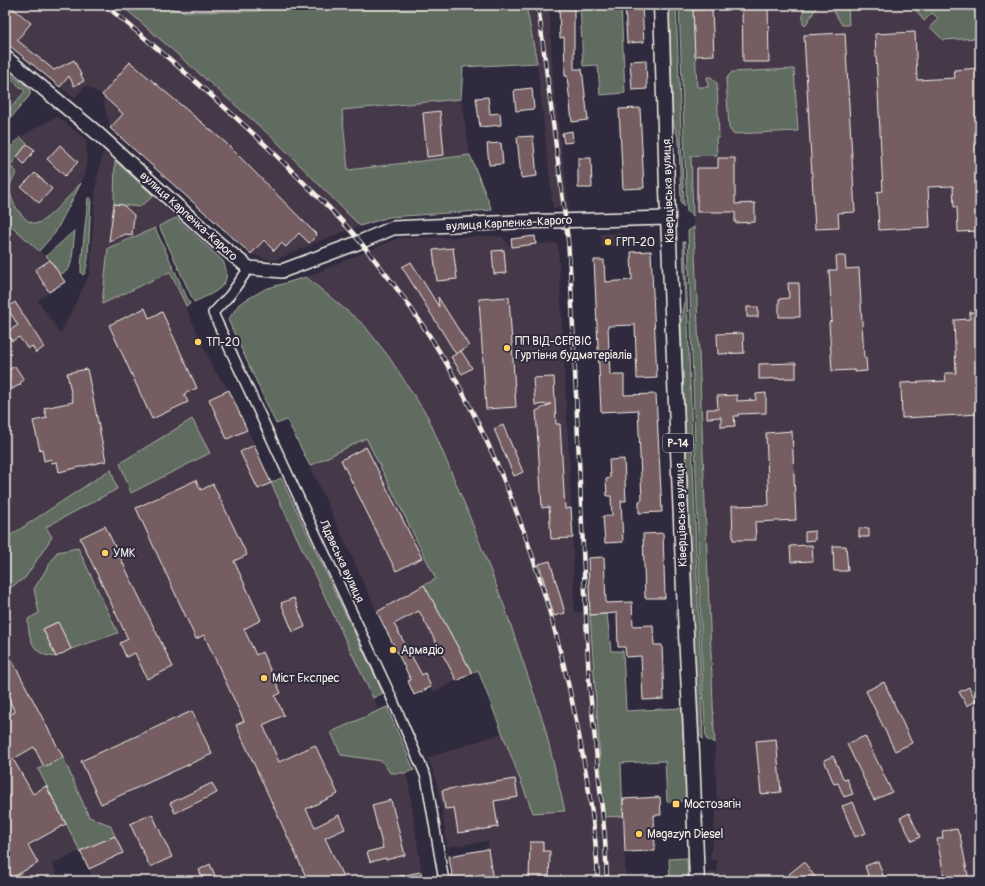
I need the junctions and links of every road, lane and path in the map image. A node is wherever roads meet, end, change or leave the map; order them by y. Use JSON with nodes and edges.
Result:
{"nodes":[{"id":1,"x":661,"y":5,"type":"edge"},
{"id":2,"x":5,"y":58,"type":"edge"},
{"id":3,"x":668,"y":218,"type":"junction"},
{"id":4,"x":249,"y":268,"type":"junction"},
{"id":5,"x":444,"y":881,"type":"edge"},
{"id":6,"x":697,"y":881,"type":"edge"}],
"edges":[{"from":1,"to":3,"type":"main road","name":"Ківерцівська вулиця","number":"Р-14"},
{"from":2,"to":4,"type":"main road","name":"вулиця Карпенка-Карого"},
{"from":3,"to":4,"type":"main road","name":"вулиця Карпенка-Карого"},
{"from":3,"to":6,"type":"main road","name":"Ківерцівська вулиця","number":"Р-14"},
{"from":4,"to":5,"type":"street","name":"Лідавська вулиця"}]}
